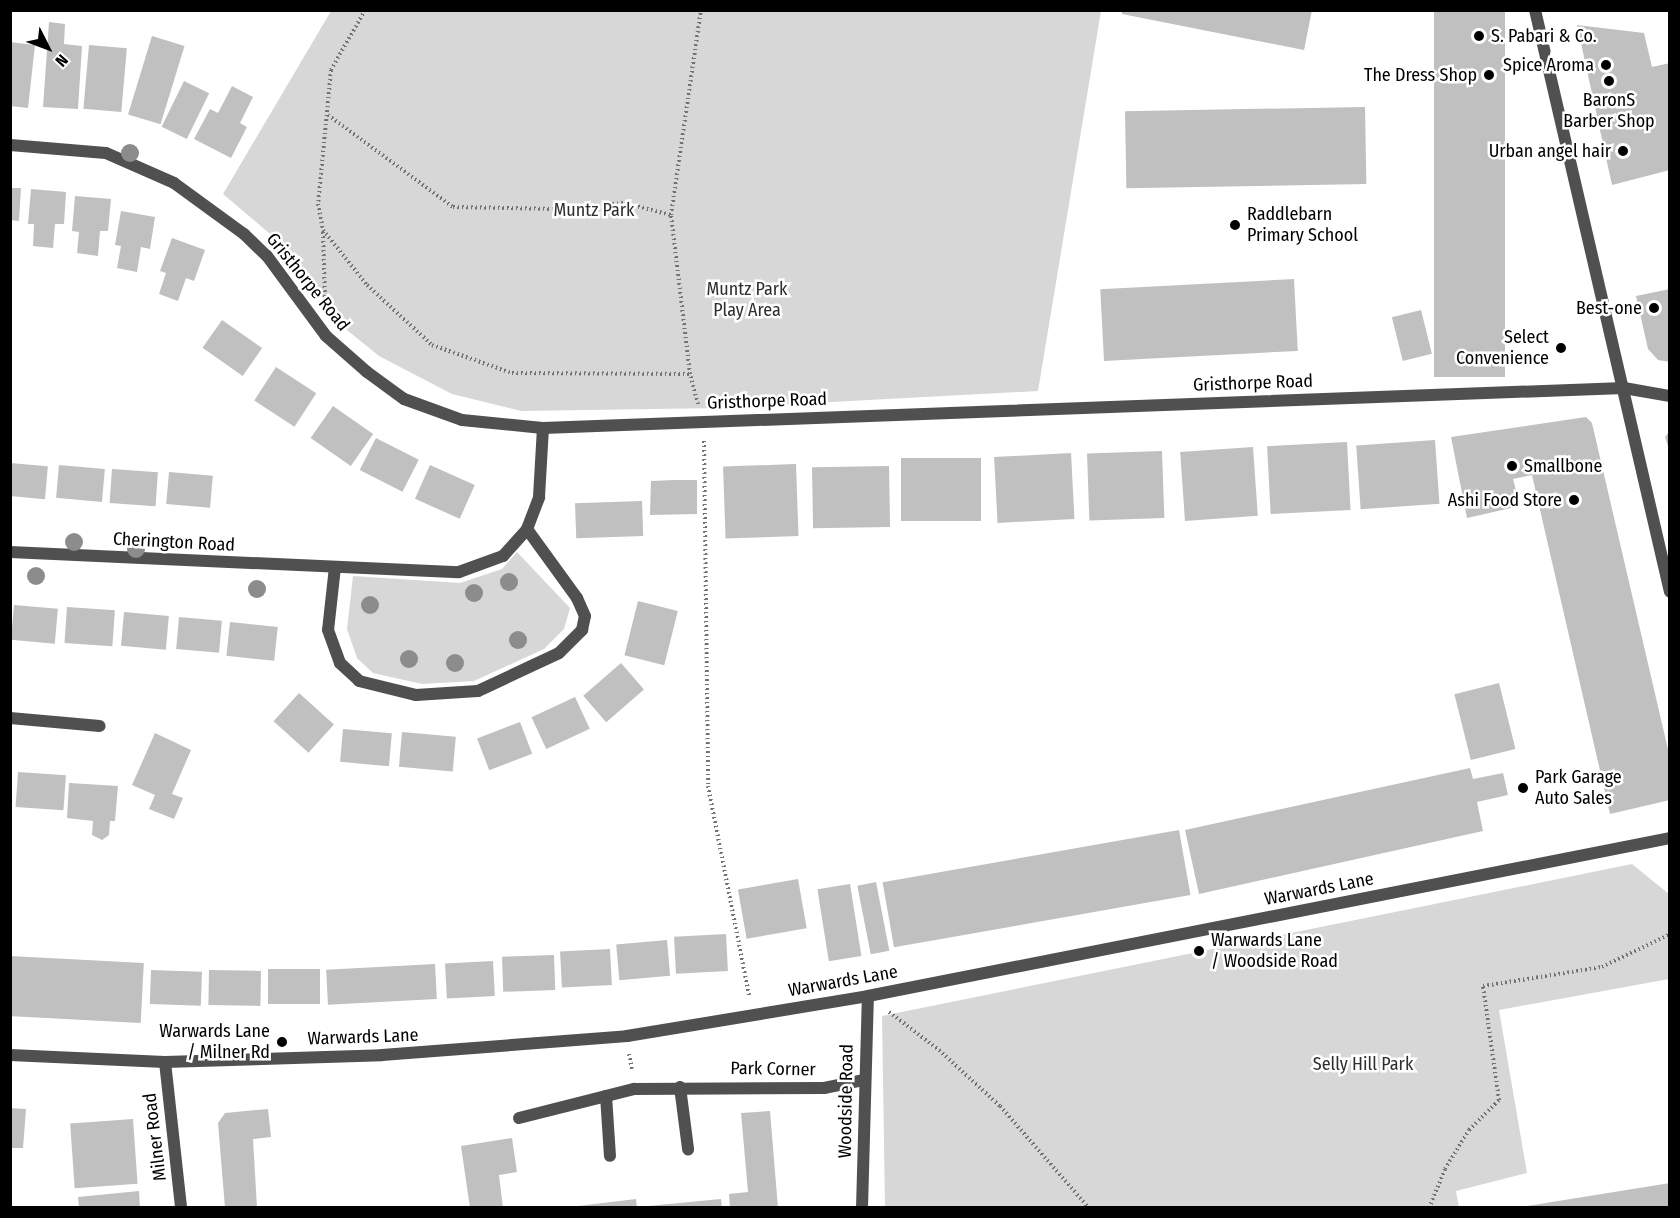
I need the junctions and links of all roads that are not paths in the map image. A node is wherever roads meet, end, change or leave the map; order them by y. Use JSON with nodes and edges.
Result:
{"nodes":[{"id":1,"x":1535,"y":10,"type":"edge"},
{"id":2,"x":10,"y":145,"type":"edge"},
{"id":3,"x":1624,"y":388,"type":"junction"},
{"id":4,"x":1670,"y":396,"type":"edge"},
{"id":5,"x":543,"y":428,"type":"junction"},
{"id":6,"x":527,"y":529,"type":"junction"},
{"id":7,"x":10,"y":552,"type":"edge"},
{"id":8,"x":335,"y":567,"type":"junction"},
{"id":9,"x":1670,"y":592,"type":"edge"},
{"id":10,"x":10,"y":718,"type":"edge"},
{"id":11,"x":100,"y":726,"type":"dead end"},
{"id":12,"x":1670,"y":838,"type":"edge"},
{"id":13,"x":868,"y":996,"type":"junction"},
{"id":14,"x":10,"y":1055,"type":"edge"},
{"id":15,"x":165,"y":1062,"type":"junction"},
{"id":16,"x":864,"y":1080,"type":"junction"},
{"id":17,"x":680,"y":1087,"type":"junction"},
{"id":18,"x":606,"y":1096,"type":"junction"},
{"id":19,"x":519,"y":1118,"type":"dead end"},
{"id":20,"x":688,"y":1149,"type":"dead end"},
{"id":21,"x":610,"y":1155,"type":"dead end"},
{"id":22,"x":181,"y":1208,"type":"edge"},
{"id":23,"x":862,"y":1208,"type":"edge"}],
"edges":[{"from":1,"to":3,"type":"street"},
{"from":2,"to":5,"type":"street","name":"Gristhorpe Road"},
{"from":3,"to":4,"type":"street","name":"Gristhorpe Road"},
{"from":3,"to":5,"type":"street","name":"Gristhorpe Road"},
{"from":3,"to":9,"type":"street"},
{"from":5,"to":6,"type":"street","name":"Cherington Road"},
{"from":6,"to":8,"type":"street","name":"Cherington Road"},
{"from":6,"to":8,"type":"street"},
{"from":7,"to":8,"type":"street","name":"Cherington Road"},
{"from":10,"to":11,"type":"street"},
{"from":12,"to":13,"type":"street","name":"Warwards Lane"},
{"from":13,"to":15,"type":"street","name":"Warwards Lane"},
{"from":13,"to":16,"type":"street","name":"Woodside Road"},
{"from":14,"to":15,"type":"street","name":"Warwards Lane"},
{"from":15,"to":22,"type":"street","name":"Milner Road"},
{"from":16,"to":17,"type":"street","name":"Park Corner"},
{"from":16,"to":23,"type":"street","name":"Woodside Road"},
{"from":17,"to":18,"type":"street","name":"Park Corner"},
{"from":17,"to":20,"type":"street"},
{"from":18,"to":19,"type":"street","name":"Park Corner"},
{"from":18,"to":21,"type":"street"}]}
